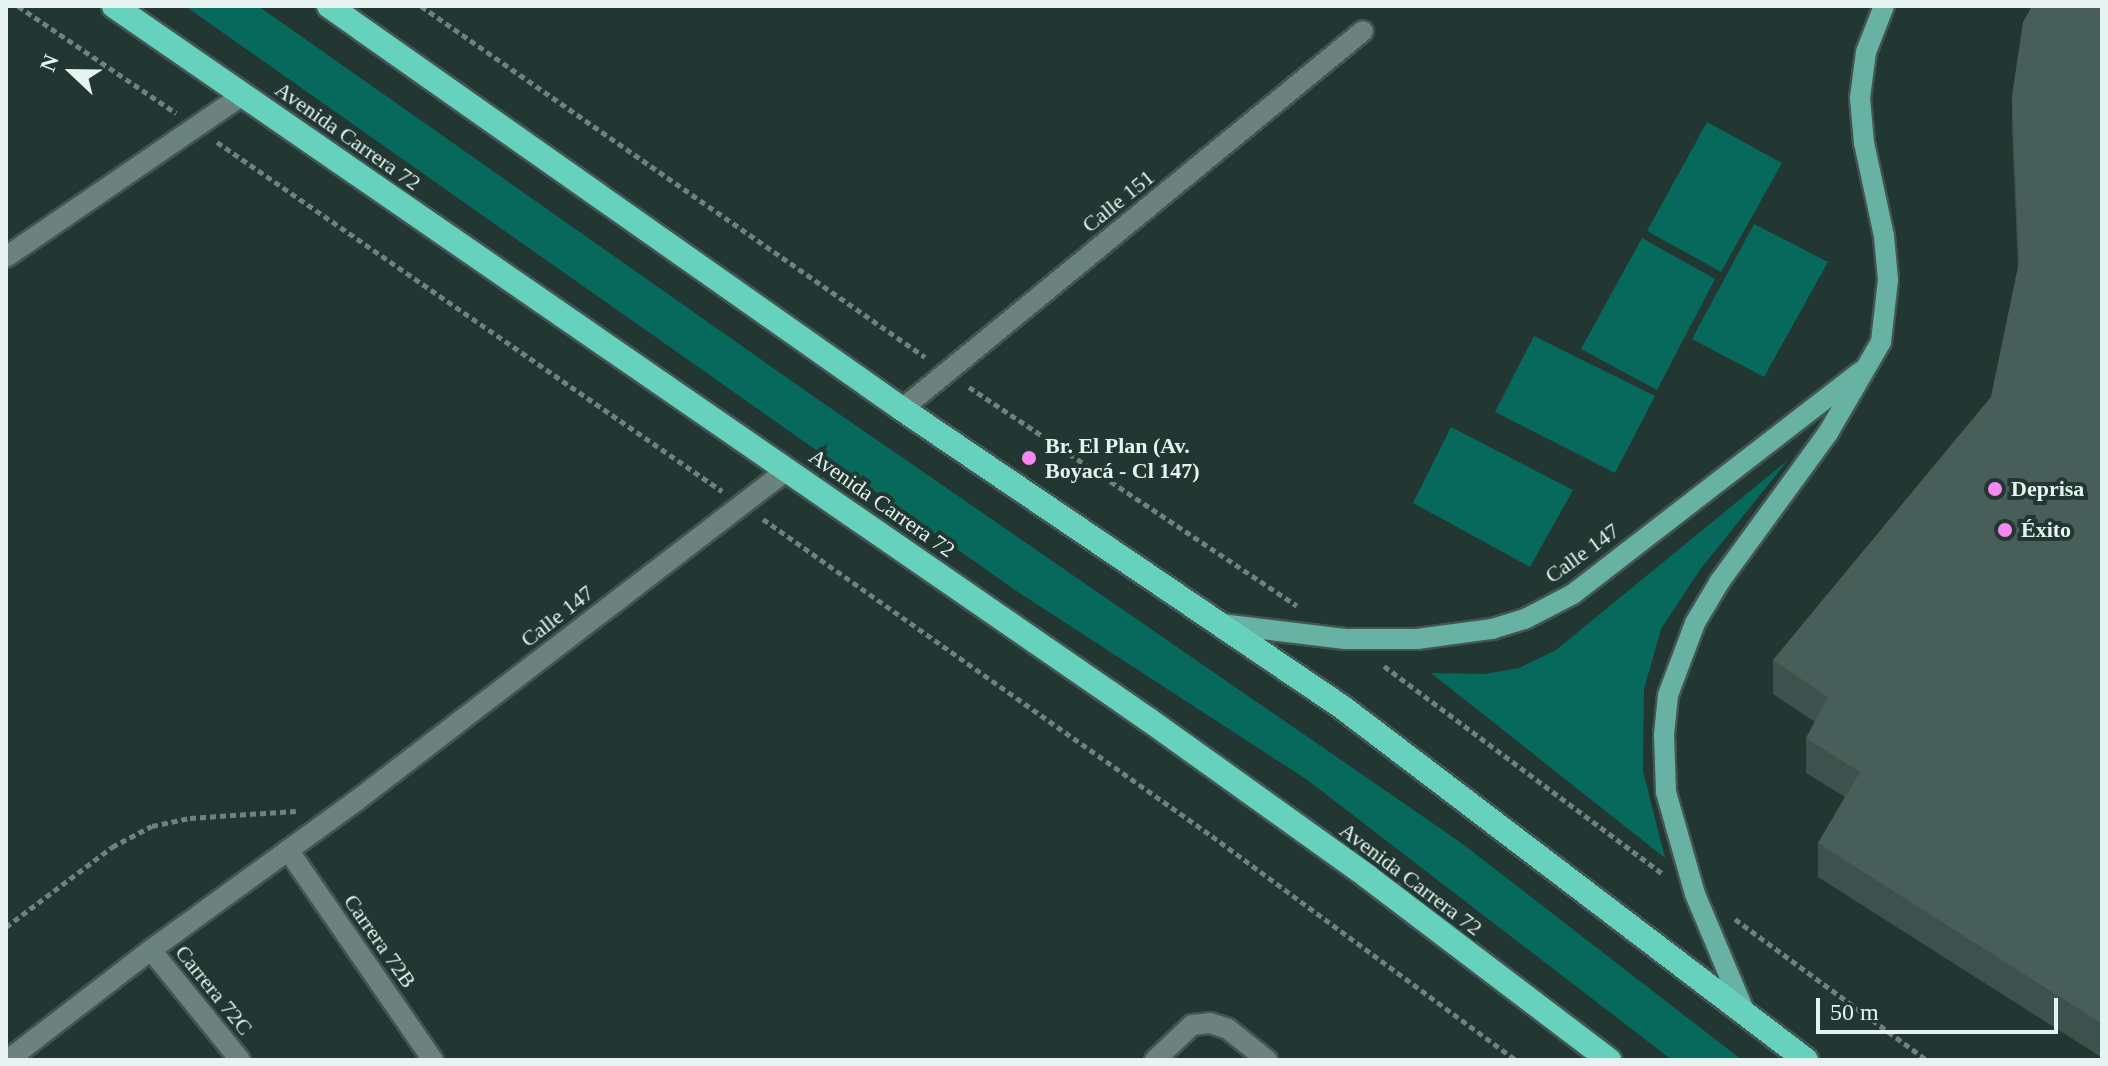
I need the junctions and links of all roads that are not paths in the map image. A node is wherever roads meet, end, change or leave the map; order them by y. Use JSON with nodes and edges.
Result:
{"nodes":[{"id":1,"x":114,"y":6,"type":"edge"},
{"id":2,"x":329,"y":6,"type":"edge"},
{"id":3,"x":1884,"y":6,"type":"edge"},
{"id":4,"x":1363,"y":31,"type":"dead end"},
{"id":5,"x":243,"y":95,"type":"junction"},
{"id":6,"x":6,"y":257,"type":"edge"},
{"id":7,"x":1872,"y":362,"type":"junction"},
{"id":8,"x":902,"y":409,"type":"junction"},
{"id":9,"x":787,"y":470,"type":"junction"},
{"id":10,"x":1220,"y":623,"type":"junction"},
{"id":11,"x":288,"y":850,"type":"junction"},
{"id":12,"x":151,"y":950,"type":"junction"},
{"id":13,"x":1745,"y":1013,"type":"junction"},
{"id":14,"x":8,"y":1060,"type":"edge"},
{"id":15,"x":240,"y":1060,"type":"edge"},
{"id":16,"x":433,"y":1060,"type":"edge"},
{"id":17,"x":1155,"y":1060,"type":"edge"},
{"id":18,"x":1267,"y":1060,"type":"edge"},
{"id":19,"x":1609,"y":1060,"type":"edge"},
{"id":20,"x":1806,"y":1060,"type":"edge"}],
"edges":[{"from":1,"to":5,"type":"highway","name":"Avenida Carrera 72"},
{"from":2,"to":8,"type":"highway"},
{"from":3,"to":7,"type":"main road"},
{"from":4,"to":8,"type":"street","name":"Calle 151"},
{"from":5,"to":6,"type":"street"},
{"from":5,"to":9,"type":"highway","name":"Avenida Carrera 72"},
{"from":7,"to":10,"type":"main road","name":"Calle 147"},
{"from":7,"to":13,"type":"main road"},
{"from":8,"to":10,"type":"highway"},
{"from":9,"to":11,"type":"street","name":"Calle 147"},
{"from":9,"to":19,"type":"highway","name":"Avenida Carrera 72"},
{"from":10,"to":13,"type":"highway"},
{"from":11,"to":12,"type":"street","name":"Calle 147"},
{"from":11,"to":16,"type":"street","name":"Carrera 72B"},
{"from":12,"to":14,"type":"street","name":"Calle 147"},
{"from":12,"to":15,"type":"street","name":"Carrera 72C"},
{"from":13,"to":20,"type":"highway"},
{"from":17,"to":18,"type":"street"}]}
